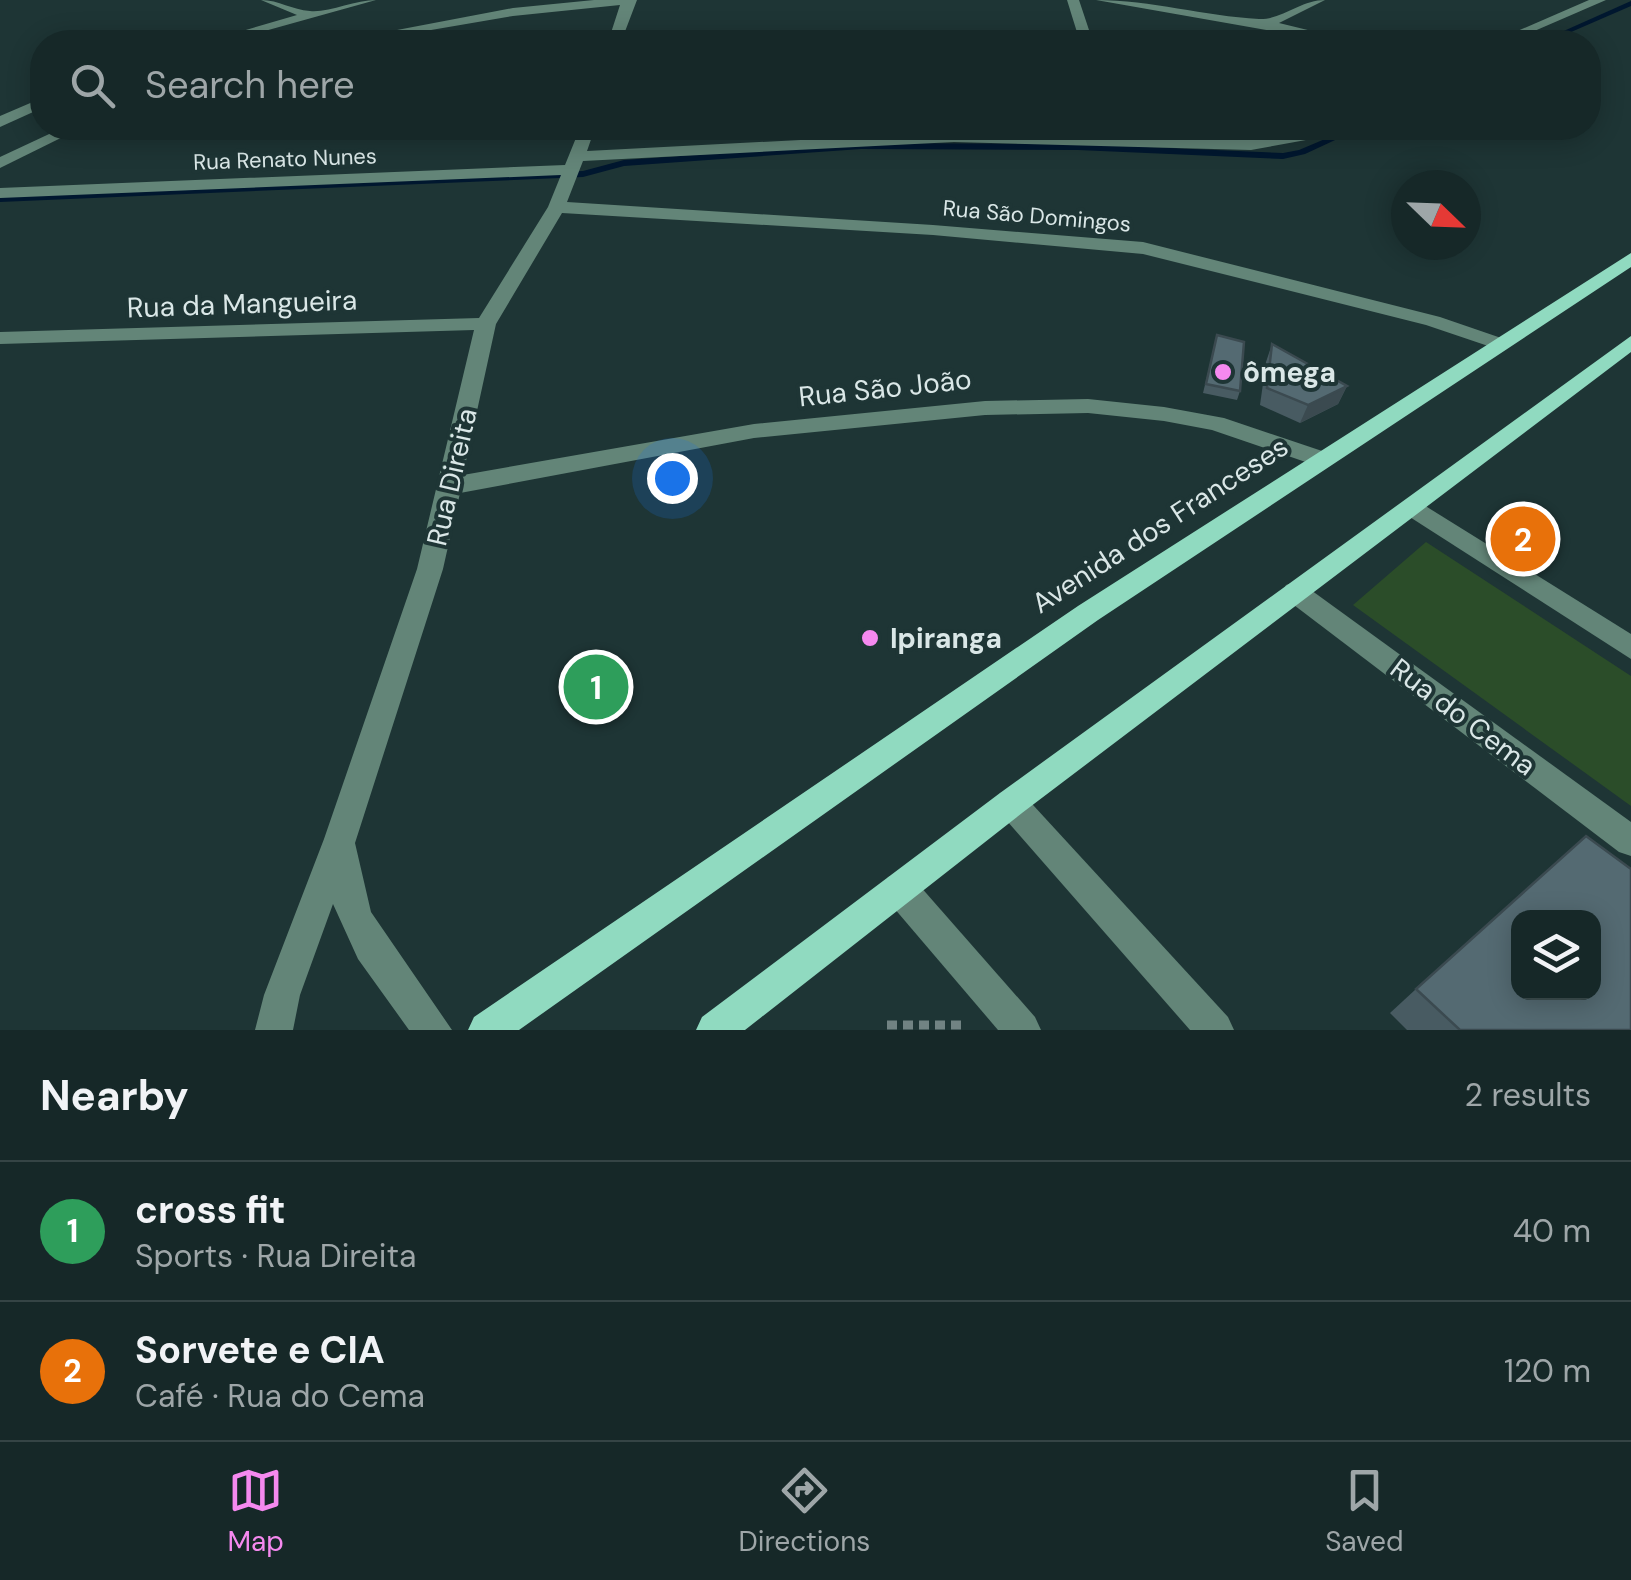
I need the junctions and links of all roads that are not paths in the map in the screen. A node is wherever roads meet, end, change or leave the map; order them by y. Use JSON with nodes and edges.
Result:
{"nodes":[{"id":1,"x":267,"y":0,"type":"edge"},
{"id":2,"x":370,"y":0,"type":"edge"},
{"id":3,"x":629,"y":0,"type":"edge"},
{"id":4,"x":1073,"y":0,"type":"edge"},
{"id":5,"x":1102,"y":0,"type":"edge"},
{"id":6,"x":1319,"y":0,"type":"edge"},
{"id":7,"x":1600,"y":0,"type":"edge"},
{"id":8,"x":311,"y":16,"type":"junction"},
{"id":9,"x":1266,"y":24,"type":"junction"},
{"id":10,"x":257,"y":30,"type":"edge"},
{"id":11,"x":410,"y":30,"type":"edge"},
{"id":12,"x":619,"y":30,"type":"edge"},
{"id":13,"x":1084,"y":30,"type":"edge"},
{"id":14,"x":1294,"y":30,"type":"edge"},
{"id":15,"x":1528,"y":30,"type":"edge"},
{"id":16,"x":30,"y":108,"type":"edge"},
{"id":17,"x":0,"y":122,"type":"edge"},
{"id":18,"x":48,"y":140,"type":"edge"},
{"id":19,"x":582,"y":140,"type":"edge"},
{"id":20,"x":767,"y":140,"type":"edge"},
{"id":21,"x":1065,"y":140,"type":"edge"},
{"id":22,"x":1288,"y":140,"type":"edge"},
{"id":23,"x":0,"y":163,"type":"edge"},
{"id":24,"x":568,"y":178,"type":"junction"},
{"id":25,"x":0,"y":193,"type":"edge"},
{"id":26,"x":1631,"y":258,"type":"edge"},
{"id":27,"x":486,"y":324,"type":"junction"},
{"id":28,"x":0,"y":338,"type":"edge"},
{"id":29,"x":1631,"y":342,"type":"edge"},
{"id":30,"x":1500,"y":344,"type":"junction"},
{"id":31,"x":1322,"y":460,"type":"junction"},
{"id":32,"x":451,"y":486,"type":"junction"},
{"id":33,"x":1410,"y":506,"type":"junction"},
{"id":34,"x":1295,"y":592,"type":"junction"},
{"id":35,"x":1631,"y":648,"type":"edge"},
{"id":36,"x":1011,"y":803,"type":"junction"},
{"id":37,"x":340,"y":839,"type":"junction"},
{"id":38,"x":1631,"y":841,"type":"edge"},
{"id":39,"x":900,"y":889,"type":"junction"},
{"id":40,"x":1020,"y":1028,"type":"edge"},
{"id":41,"x":274,"y":1030,"type":"edge"},
{"id":42,"x":433,"y":1030,"type":"edge"},
{"id":43,"x":487,"y":1030,"type":"edge"},
{"id":44,"x":715,"y":1030,"type":"edge"},
{"id":45,"x":1214,"y":1030,"type":"edge"}],
"edges":[{"from":1,"to":8,"type":"street"},
{"from":2,"to":8,"type":"street"},
{"from":3,"to":11,"type":"street"},
{"from":3,"to":12,"type":"street"},
{"from":4,"to":13,"type":"street"},
{"from":5,"to":9,"type":"street"},
{"from":6,"to":9,"type":"street"},
{"from":7,"to":15,"type":"street"},
{"from":8,"to":10,"type":"street"},
{"from":9,"to":14,"type":"street"},
{"from":16,"to":17,"type":"street"},
{"from":18,"to":23,"type":"street"},
{"from":19,"to":24,"type":"street","name":"Rua Direita"},
{"from":20,"to":24,"type":"street"},
{"from":21,"to":22,"type":"street"},
{"from":24,"to":25,"type":"street","name":"Rua Renato Nunes"},
{"from":24,"to":27,"type":"street","name":"Rua Direita"},
{"from":24,"to":30,"type":"street","name":"Rua São Domingos"},
{"from":26,"to":30,"type":"main road","name":"Avenida dos Franceses"},
{"from":27,"to":28,"type":"street","name":"Rua da Mangueira"},
{"from":27,"to":32,"type":"street","name":"Rua Direita"},
{"from":29,"to":33,"type":"main road"},
{"from":30,"to":31,"type":"main road","name":"Avenida dos Franceses"},
{"from":31,"to":32,"type":"street","name":"Rua São João"},
{"from":31,"to":43,"type":"main road","name":"Avenida dos Franceses"},
{"from":32,"to":37,"type":"street","name":"Rua Direita"},
{"from":33,"to":34,"type":"main road"},
{"from":33,"to":35,"type":"street"},
{"from":34,"to":36,"type":"main road"},
{"from":34,"to":38,"type":"street","name":"Rua do Cema"},
{"from":36,"to":39,"type":"main road"},
{"from":36,"to":45,"type":"street"},
{"from":37,"to":41,"type":"street","name":"Rua Direita"},
{"from":37,"to":42,"type":"street","name":"Rua Direita"},
{"from":39,"to":40,"type":"street"},
{"from":39,"to":44,"type":"main road"}]}
